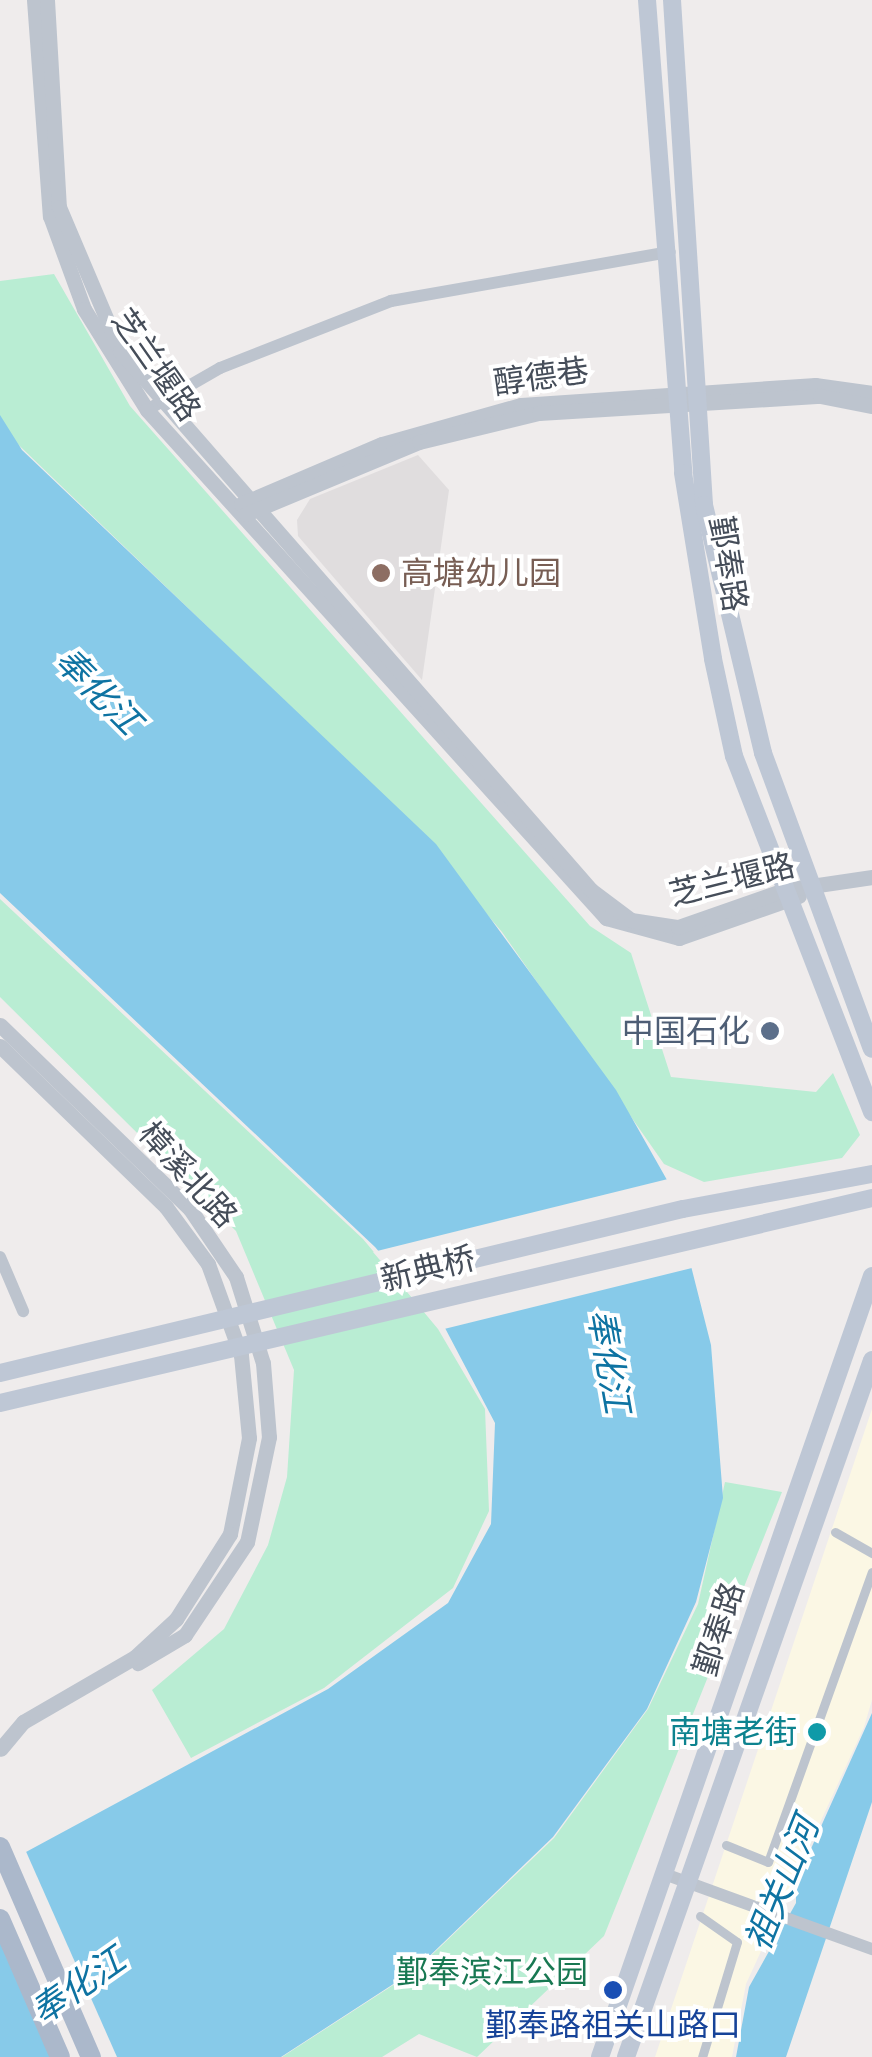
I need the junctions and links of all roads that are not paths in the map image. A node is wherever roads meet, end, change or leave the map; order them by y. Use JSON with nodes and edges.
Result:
{"nodes":[{"id":1,"x":647,"y":0,"type":"edge"},
{"id":2,"x":672,"y":0,"type":"edge"},
{"id":3,"x":45,"y":3,"type":"edge"},
{"id":4,"x":670,"y":252,"type":"junction"},
{"id":5,"x":872,"y":393,"type":"edge"},
{"id":6,"x":701,"y":397,"type":"junction"},
{"id":7,"x":680,"y":398,"type":"junction"},
{"id":8,"x":153,"y":406,"type":"junction"},
{"id":9,"x":872,"y":406,"type":"edge"},
{"id":10,"x":245,"y":508,"type":"junction"},
{"id":11,"x":872,"y":877,"type":"edge"},
{"id":12,"x":815,"y":887,"type":"junction"},
{"id":13,"x":786,"y":896,"type":"junction"},
{"id":14,"x":0,"y":1026,"type":"edge"},
{"id":15,"x":0,"y":1046,"type":"edge"},
{"id":16,"x":872,"y":1049,"type":"edge"},
{"id":17,"x":872,"y":1112,"type":"edge"},
{"id":18,"x":872,"y":1174,"type":"edge"},
{"id":19,"x":863,"y":1200,"type":"edge"},
{"id":20,"x":0,"y":1257,"type":"edge"},
{"id":21,"x":872,"y":1276,"type":"edge"},
{"id":22,"x":23,"y":1311,"type":"dead end"},
{"id":23,"x":872,"y":1360,"type":"edge"},
{"id":24,"x":0,"y":1373,"type":"edge"},
{"id":25,"x":0,"y":1403,"type":"edge"},
{"id":26,"x":835,"y":1532,"type":"dead end"},
{"id":27,"x":872,"y":1553,"type":"edge"},
{"id":28,"x":872,"y":1572,"type":"edge"},
{"id":29,"x":92,"y":1681,"type":"junction"},
{"id":30,"x":0,"y":1749,"type":"edge"},
{"id":31,"x":726,"y":1844,"type":"dead end"},
{"id":32,"x":0,"y":1847,"type":"edge"},
{"id":33,"x":670,"y":1876,"type":"junction"},
{"id":34,"x":694,"y":1884,"type":"junction"},
{"id":35,"x":700,"y":1916,"type":"dead end"},
{"id":36,"x":0,"y":1919,"type":"edge"},
{"id":37,"x":872,"y":1949,"type":"edge"},
{"id":38,"x":60,"y":2057,"type":"edge"},
{"id":39,"x":91,"y":2057,"type":"edge"},
{"id":40,"x":600,"y":2057,"type":"edge"},
{"id":41,"x":626,"y":2057,"type":"edge"},
{"id":42,"x":702,"y":2057,"type":"edge"}],
"edges":[{"from":1,"to":4,"type":"main road","name":"鄞奉路"},
{"from":2,"to":6,"type":"main road","name":"鄞奉路"},
{"from":3,"to":8,"type":"street","name":"芝兰堰路"},
{"from":4,"to":7,"type":"main road","name":"鄞奉路"},
{"from":4,"to":8,"type":"street"},
{"from":5,"to":6,"type":"street","name":"醇德巷"},
{"from":6,"to":7,"type":"street","name":"醇德巷"},
{"from":6,"to":9,"type":"street","name":"醇德巷"},
{"from":6,"to":12,"type":"main road","name":"鄞奉路"},
{"from":7,"to":10,"type":"street","name":"醇德巷"},
{"from":7,"to":13,"type":"main road","name":"鄞奉路"},
{"from":8,"to":10,"type":"street","name":"芝兰堰路"},
{"from":10,"to":13,"type":"street","name":"芝兰堰路"},
{"from":11,"to":12,"type":"street"},
{"from":12,"to":13,"type":"street","name":"芝兰堰路"},
{"from":12,"to":16,"type":"main road","name":"鄞奉路"},
{"from":13,"to":17,"type":"main road","name":"鄞奉路"},
{"from":14,"to":29,"type":"street","name":"樟溪北路"},
{"from":15,"to":29,"type":"street","name":"樟溪北路"},
{"from":18,"to":24,"type":"main road","name":"新典桥"},
{"from":19,"to":25,"type":"main road","name":"新典桥"},
{"from":20,"to":22,"type":"street"},
{"from":21,"to":33,"type":"main road","name":"鄞奉路"},
{"from":23,"to":34,"type":"main road","name":"鄞奉路"},
{"from":26,"to":27,"type":"street"},
{"from":28,"to":31,"type":"street"},
{"from":29,"to":30,"type":"street","name":"樟溪北路"},
{"from":32,"to":39,"type":"main road"},
{"from":33,"to":34,"type":"street"},
{"from":33,"to":40,"type":"main road","name":"鄞奉路"},
{"from":34,"to":37,"type":"street"},
{"from":34,"to":41,"type":"main road","name":"鄞奉路"},
{"from":35,"to":42,"type":"street"},
{"from":36,"to":38,"type":"main road"}]}
